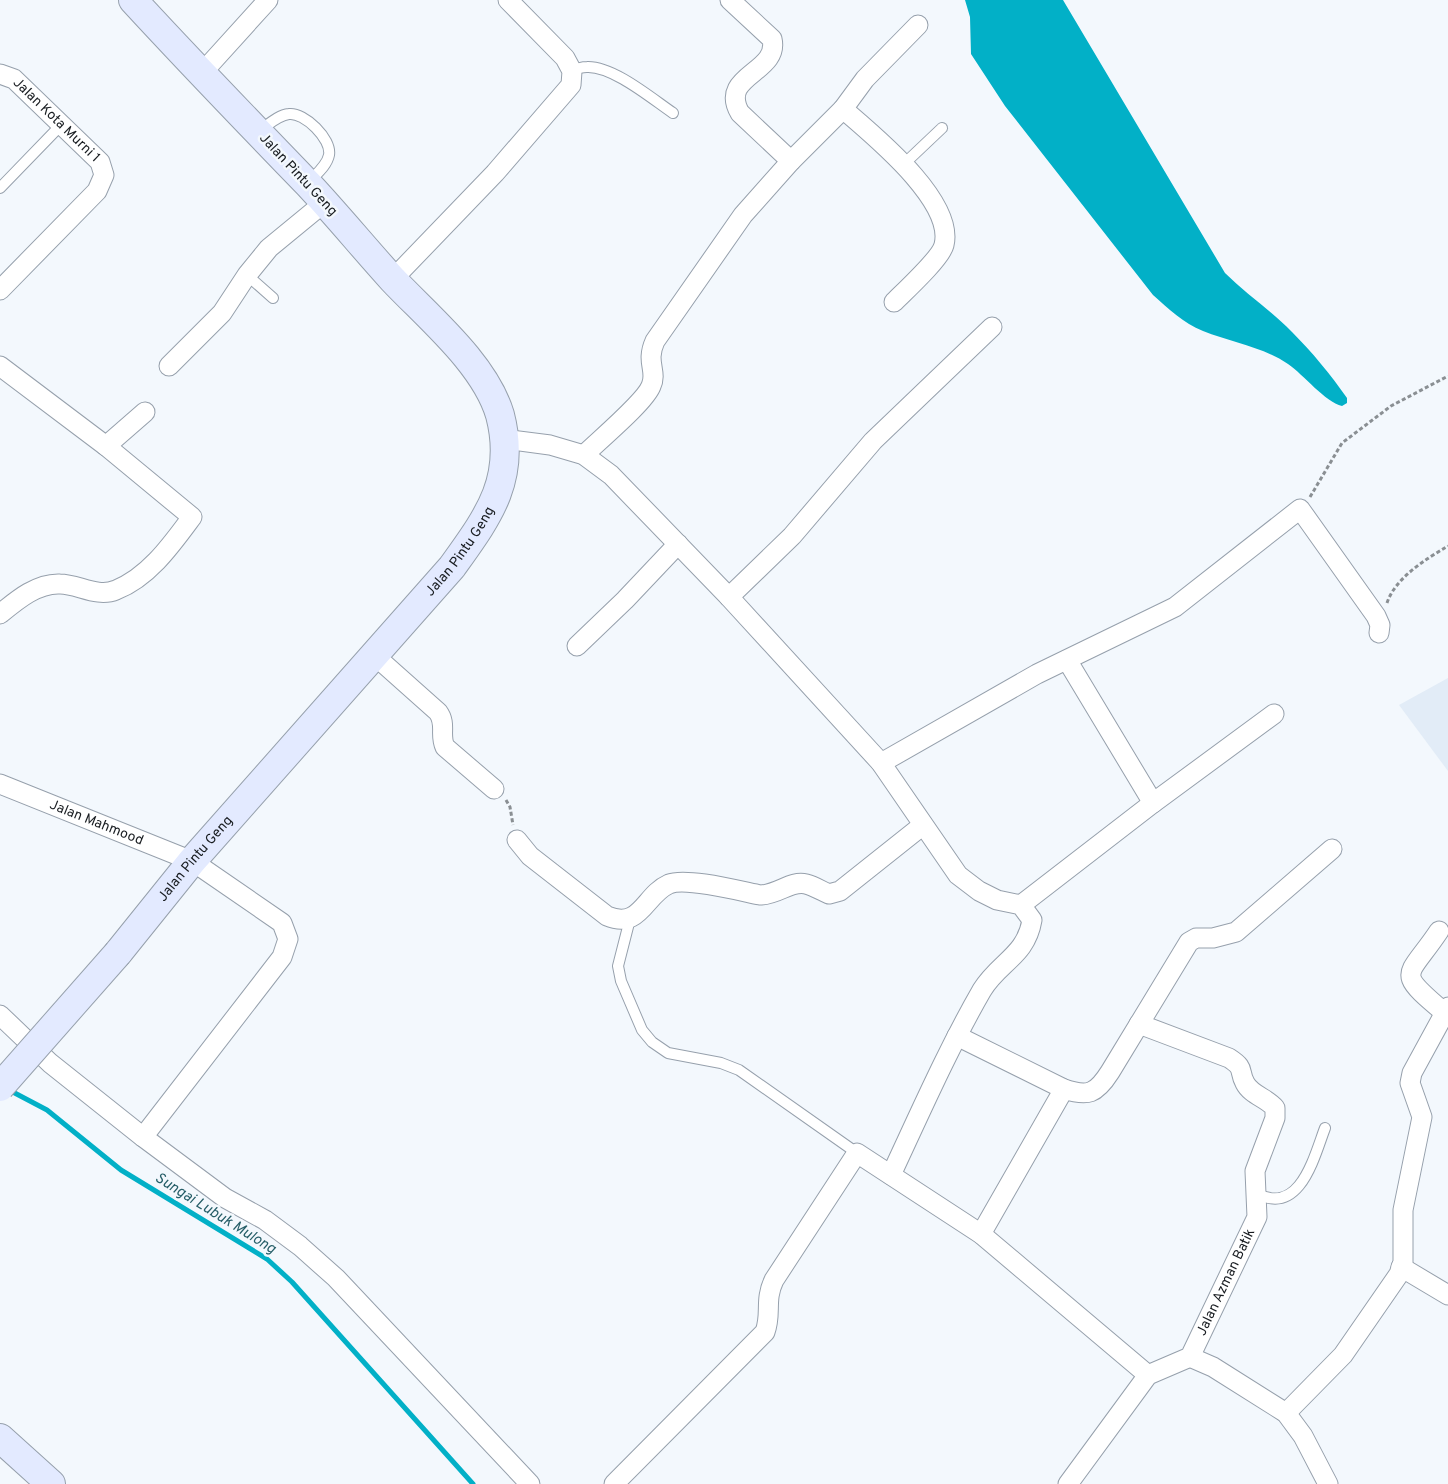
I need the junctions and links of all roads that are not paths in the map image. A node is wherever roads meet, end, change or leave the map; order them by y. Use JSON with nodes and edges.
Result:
{"nodes":[{"id":1,"x":133,"y":0,"type":"edge"},
{"id":2,"x":268,"y":0,"type":"edge"},
{"id":3,"x":508,"y":0,"type":"edge"},
{"id":4,"x":730,"y":0,"type":"edge"},
{"id":5,"x":918,"y":25,"type":"dead end"},
{"id":6,"x":572,"y":71,"type":"junction"},
{"id":7,"x":0,"y":74,"type":"edge"},
{"id":8,"x":201,"y":74,"type":"junction"},
{"id":9,"x":843,"y":109,"type":"junction"},
{"id":10,"x":673,"y":113,"type":"dead end"},
{"id":11,"x":62,"y":124,"type":"junction"},
{"id":12,"x":942,"y":128,"type":"dead end"},
{"id":13,"x":258,"y":132,"type":"junction"},
{"id":14,"x":791,"y":161,"type":"junction"},
{"id":15,"x":904,"y":164,"type":"junction"},
{"id":16,"x":0,"y":188,"type":"edge"},
{"id":17,"x":316,"y":193,"type":"junction"},
{"id":18,"x":247,"y":275,"type":"junction"},
{"id":19,"x":392,"y":279,"type":"junction"},
{"id":20,"x":0,"y":288,"type":"edge"},
{"id":21,"x":272,"y":298,"type":"dead end"},
{"id":22,"x":894,"y":302,"type":"dead end"},
{"id":23,"x":992,"y":327,"type":"dead end"},
{"id":24,"x":0,"y":366,"type":"edge"},
{"id":25,"x":169,"y":366,"type":"dead end"},
{"id":26,"x":145,"y":412,"type":"dead end"},
{"id":27,"x":504,"y":439,"type":"junction"},
{"id":28,"x":106,"y":446,"type":"junction"},
{"id":29,"x":584,"y":455,"type":"junction"},
{"id":30,"x":678,"y":544,"type":"junction"},
{"id":31,"x":729,"y":597,"type":"junction"},
{"id":32,"x":0,"y":614,"type":"edge"},
{"id":33,"x":1379,"y":629,"type":"road end"},
{"id":34,"x":577,"y":646,"type":"dead end"},
{"id":35,"x":374,"y":655,"type":"junction"},
{"id":36,"x":1067,"y":660,"type":"junction"},
{"id":37,"x":1274,"y":714,"type":"dead end"},
{"id":38,"x":881,"y":763,"type":"junction"},
{"id":39,"x":0,"y":784,"type":"edge"},
{"id":40,"x":494,"y":789,"type":"road end"},
{"id":41,"x":1154,"y":802,"type":"junction"},
{"id":42,"x":924,"y":825,"type":"junction"},
{"id":43,"x":517,"y":840,"type":"road end"},
{"id":44,"x":1332,"y":849,"type":"dead end"},
{"id":45,"x":192,"y":861,"type":"junction"},
{"id":46,"x":1021,"y":905,"type":"junction"},
{"id":47,"x":630,"y":919,"type":"junction"},
{"id":48,"x":1439,"y":931,"type":"dead end"},
{"id":49,"x":1447,"y":1010,"type":"edge"},
{"id":50,"x":0,"y":1015,"type":"edge"},
{"id":51,"x":1139,"y":1024,"type":"junction"},
{"id":52,"x":957,"y":1036,"type":"junction"},
{"id":53,"x":0,"y":1088,"type":"edge"},
{"id":54,"x":1064,"y":1089,"type":"junction"},
{"id":55,"x":1325,"y":1128,"type":"dead end"},
{"id":56,"x":143,"y":1137,"type":"junction"},
{"id":57,"x":857,"y":1153,"type":"junction"},
{"id":58,"x":890,"y":1175,"type":"junction"},
{"id":59,"x":1256,"y":1193,"type":"junction"},
{"id":60,"x":981,"y":1234,"type":"junction"},
{"id":61,"x":1401,"y":1267,"type":"junction"},
{"id":62,"x":1448,"y":1295,"type":"edge"},
{"id":63,"x":1190,"y":1357,"type":"junction"},
{"id":64,"x":1148,"y":1375,"type":"junction"},
{"id":65,"x":1286,"y":1413,"type":"junction"},
{"id":66,"x":0,"y":1438,"type":"edge"},
{"id":67,"x":42,"y":1481,"type":"edge"},
{"id":68,"x":530,"y":1484,"type":"edge"},
{"id":69,"x":614,"y":1484,"type":"edge"},
{"id":70,"x":1068,"y":1484,"type":"edge"},
{"id":71,"x":1328,"y":1484,"type":"edge"}],
"edges":[{"from":1,"to":8,"type":"main road","name":"Jalan Pintu Geng"},
{"from":2,"to":8,"type":"street"},
{"from":3,"to":6,"type":"street"},
{"from":4,"to":14,"type":"street"},
{"from":5,"to":9,"type":"street"},
{"from":6,"to":10,"type":"lane"},
{"from":6,"to":19,"type":"street"},
{"from":7,"to":11,"type":"street","name":"Jalan Kota Murni 1"},
{"from":8,"to":13,"type":"main road","name":"Jalan Pintu Geng"},
{"from":9,"to":14,"type":"street"},
{"from":9,"to":15,"type":"street"},
{"from":11,"to":16,"type":"lane"},
{"from":11,"to":20,"type":"street","name":"Jalan Kota Murni 1"},
{"from":12,"to":15,"type":"lane"},
{"from":13,"to":17,"type":"main road","name":"Jalan Pintu Geng"},
{"from":13,"to":17,"type":"lane"},
{"from":14,"to":29,"type":"street"},
{"from":15,"to":22,"type":"street"},
{"from":17,"to":18,"type":"street"},
{"from":17,"to":19,"type":"main road","name":"Jalan Pintu Geng"},
{"from":18,"to":21,"type":"lane"},
{"from":18,"to":25,"type":"street"},
{"from":19,"to":27,"type":"main road","name":"Jalan Pintu Geng"},
{"from":23,"to":31,"type":"street"},
{"from":24,"to":28,"type":"street"},
{"from":26,"to":28,"type":"street"},
{"from":27,"to":29,"type":"street"},
{"from":27,"to":35,"type":"main road","name":"Jalan Pintu Geng"},
{"from":28,"to":32,"type":"street"},
{"from":29,"to":30,"type":"street"},
{"from":30,"to":31,"type":"street"},
{"from":30,"to":34,"type":"street"},
{"from":31,"to":38,"type":"street"},
{"from":33,"to":36,"type":"street"},
{"from":35,"to":40,"type":"street"},
{"from":35,"to":45,"type":"main road","name":"Jalan Pintu Geng"},
{"from":36,"to":38,"type":"street"},
{"from":36,"to":41,"type":"street"},
{"from":37,"to":41,"type":"street"},
{"from":38,"to":42,"type":"street"},
{"from":39,"to":45,"type":"street","name":"Jalan Mahmood"},
{"from":41,"to":46,"type":"street"},
{"from":42,"to":46,"type":"street"},
{"from":42,"to":47,"type":"street"},
{"from":43,"to":47,"type":"street"},
{"from":44,"to":51,"type":"street"},
{"from":45,"to":53,"type":"main road","name":"Jalan Pintu Geng","bridge":true},
{"from":45,"to":56,"type":"street","name":"Jalan Mahmood"},
{"from":46,"to":52,"type":"street"},
{"from":47,"to":57,"type":"lane"},
{"from":48,"to":49,"type":"street"},
{"from":49,"to":61,"type":"street"},
{"from":50,"to":56,"type":"street"},
{"from":51,"to":54,"type":"street"},
{"from":51,"to":59,"type":"street","name":"Jalan Azman Batik"},
{"from":52,"to":54,"type":"street"},
{"from":52,"to":58,"type":"street"},
{"from":54,"to":60,"type":"street"},
{"from":55,"to":59,"type":"lane"},
{"from":56,"to":68,"type":"street"},
{"from":57,"to":58,"type":"street"},
{"from":57,"to":69,"type":"street"},
{"from":58,"to":60,"type":"street"},
{"from":59,"to":63,"type":"street","name":"Jalan Azman Batik"},
{"from":60,"to":64,"type":"street"},
{"from":61,"to":62,"type":"street"},
{"from":61,"to":65,"type":"street"},
{"from":63,"to":64,"type":"street"},
{"from":63,"to":65,"type":"street"},
{"from":64,"to":70,"type":"street"},
{"from":65,"to":71,"type":"street"},
{"from":66,"to":67,"type":"main road"}]}
